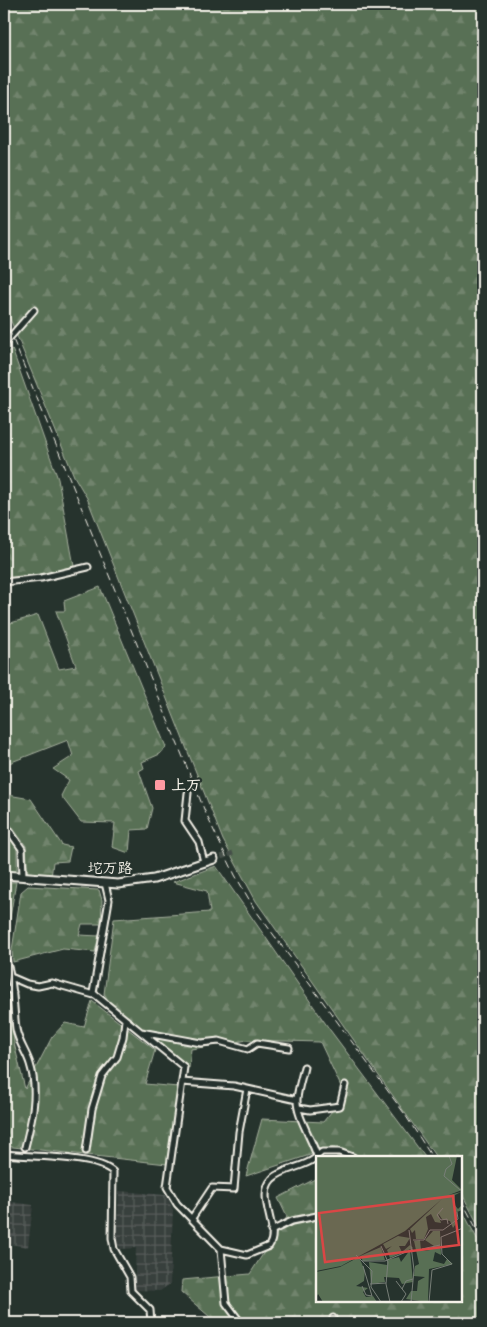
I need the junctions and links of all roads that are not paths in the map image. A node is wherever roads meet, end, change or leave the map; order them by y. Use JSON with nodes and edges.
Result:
{"nodes":[{"id":1,"x":34,"y":310,"type":"dead end"},
{"id":2,"x":4,"y":344,"type":"edge"},
{"id":3,"x":88,"y":567,"type":"dead end"},
{"id":4,"x":4,"y":582,"type":"edge"},
{"id":5,"x":188,"y":793,"type":"dead end"},
{"id":6,"x":4,"y":823,"type":"edge"},
{"id":7,"x":214,"y":859,"type":"tunnel mouth"},
{"id":8,"x":204,"y":862,"type":"junction"},
{"id":9,"x":4,"y":875,"type":"edge"},
{"id":10,"x":23,"y":876,"type":"junction"},
{"id":11,"x":105,"y":883,"type":"junction"},
{"id":12,"x":6,"y":960,"type":"dead end"},
{"id":13,"x":13,"y":978,"type":"junction"},
{"id":14,"x":4,"y":986,"type":"edge"},
{"id":15,"x":14,"y":992,"type":"junction"},
{"id":16,"x":94,"y":994,"type":"junction"},
{"id":17,"x":125,"y":1020,"type":"junction"},
{"id":18,"x":140,"y":1032,"type":"junction"},
{"id":19,"x":289,"y":1048,"type":"dead end"},
{"id":20,"x":304,"y":1067,"type":"dead end"},
{"id":21,"x":182,"y":1082,"type":"junction"},
{"id":22,"x":345,"y":1086,"type":"dead end"},
{"id":23,"x":247,"y":1089,"type":"junction"},
{"id":24,"x":297,"y":1100,"type":"junction"},
{"id":25,"x":299,"y":1108,"type":"junction"},
{"id":26,"x":25,"y":1147,"type":"dead end"},
{"id":27,"x":86,"y":1151,"type":"dead end"},
{"id":28,"x":4,"y":1154,"type":"edge"},
{"id":29,"x":317,"y":1156,"type":"joint"},
{"id":30,"x":350,"y":1156,"type":"edge"},
{"id":31,"x":316,"y":1157,"type":"edge"},
{"id":32,"x":316,"y":1216,"type":"edge"},
{"id":33,"x":192,"y":1218,"type":"junction"},
{"id":34,"x":271,"y":1231,"type":"junction"},
{"id":35,"x":221,"y":1249,"type":"junction"},
{"id":36,"x":151,"y":1323,"type":"edge"},
{"id":37,"x":241,"y":1323,"type":"edge"}],
"edges":[{"from":1,"to":2,"type":"street"},
{"from":3,"to":4,"type":"street"},
{"from":5,"to":8,"type":"street"},
{"from":6,"to":10,"type":"street"},
{"from":7,"to":8,"type":"main road","name":"坨万路"},
{"from":8,"to":11,"type":"main road","name":"坨万路"},
{"from":9,"to":10,"type":"main road","name":"坨万路"},
{"from":10,"to":11,"type":"main road","name":"坨万路"},
{"from":11,"to":16,"type":"street"},
{"from":12,"to":13,"type":"street"},
{"from":13,"to":15,"type":"street"},
{"from":13,"to":16,"type":"street"},
{"from":14,"to":15,"type":"street"},
{"from":15,"to":26,"type":"street"},
{"from":16,"to":17,"type":"street"},
{"from":17,"to":18,"type":"street"},
{"from":17,"to":27,"type":"street"},
{"from":18,"to":19,"type":"street"},
{"from":18,"to":21,"type":"street"},
{"from":20,"to":24,"type":"street"},
{"from":21,"to":23,"type":"street"},
{"from":21,"to":33,"type":"street"},
{"from":22,"to":25,"type":"street"},
{"from":23,"to":24,"type":"street"},
{"from":23,"to":33,"type":"street"},
{"from":24,"to":25,"type":"street"},
{"from":25,"to":29,"type":"street"},
{"from":28,"to":36,"type":"street"},
{"from":29,"to":30,"type":"street"},
{"from":31,"to":34,"type":"street"},
{"from":32,"to":34,"type":"street"},
{"from":33,"to":35,"type":"street"},
{"from":34,"to":35,"type":"street"},
{"from":35,"to":37,"type":"street"}]}
